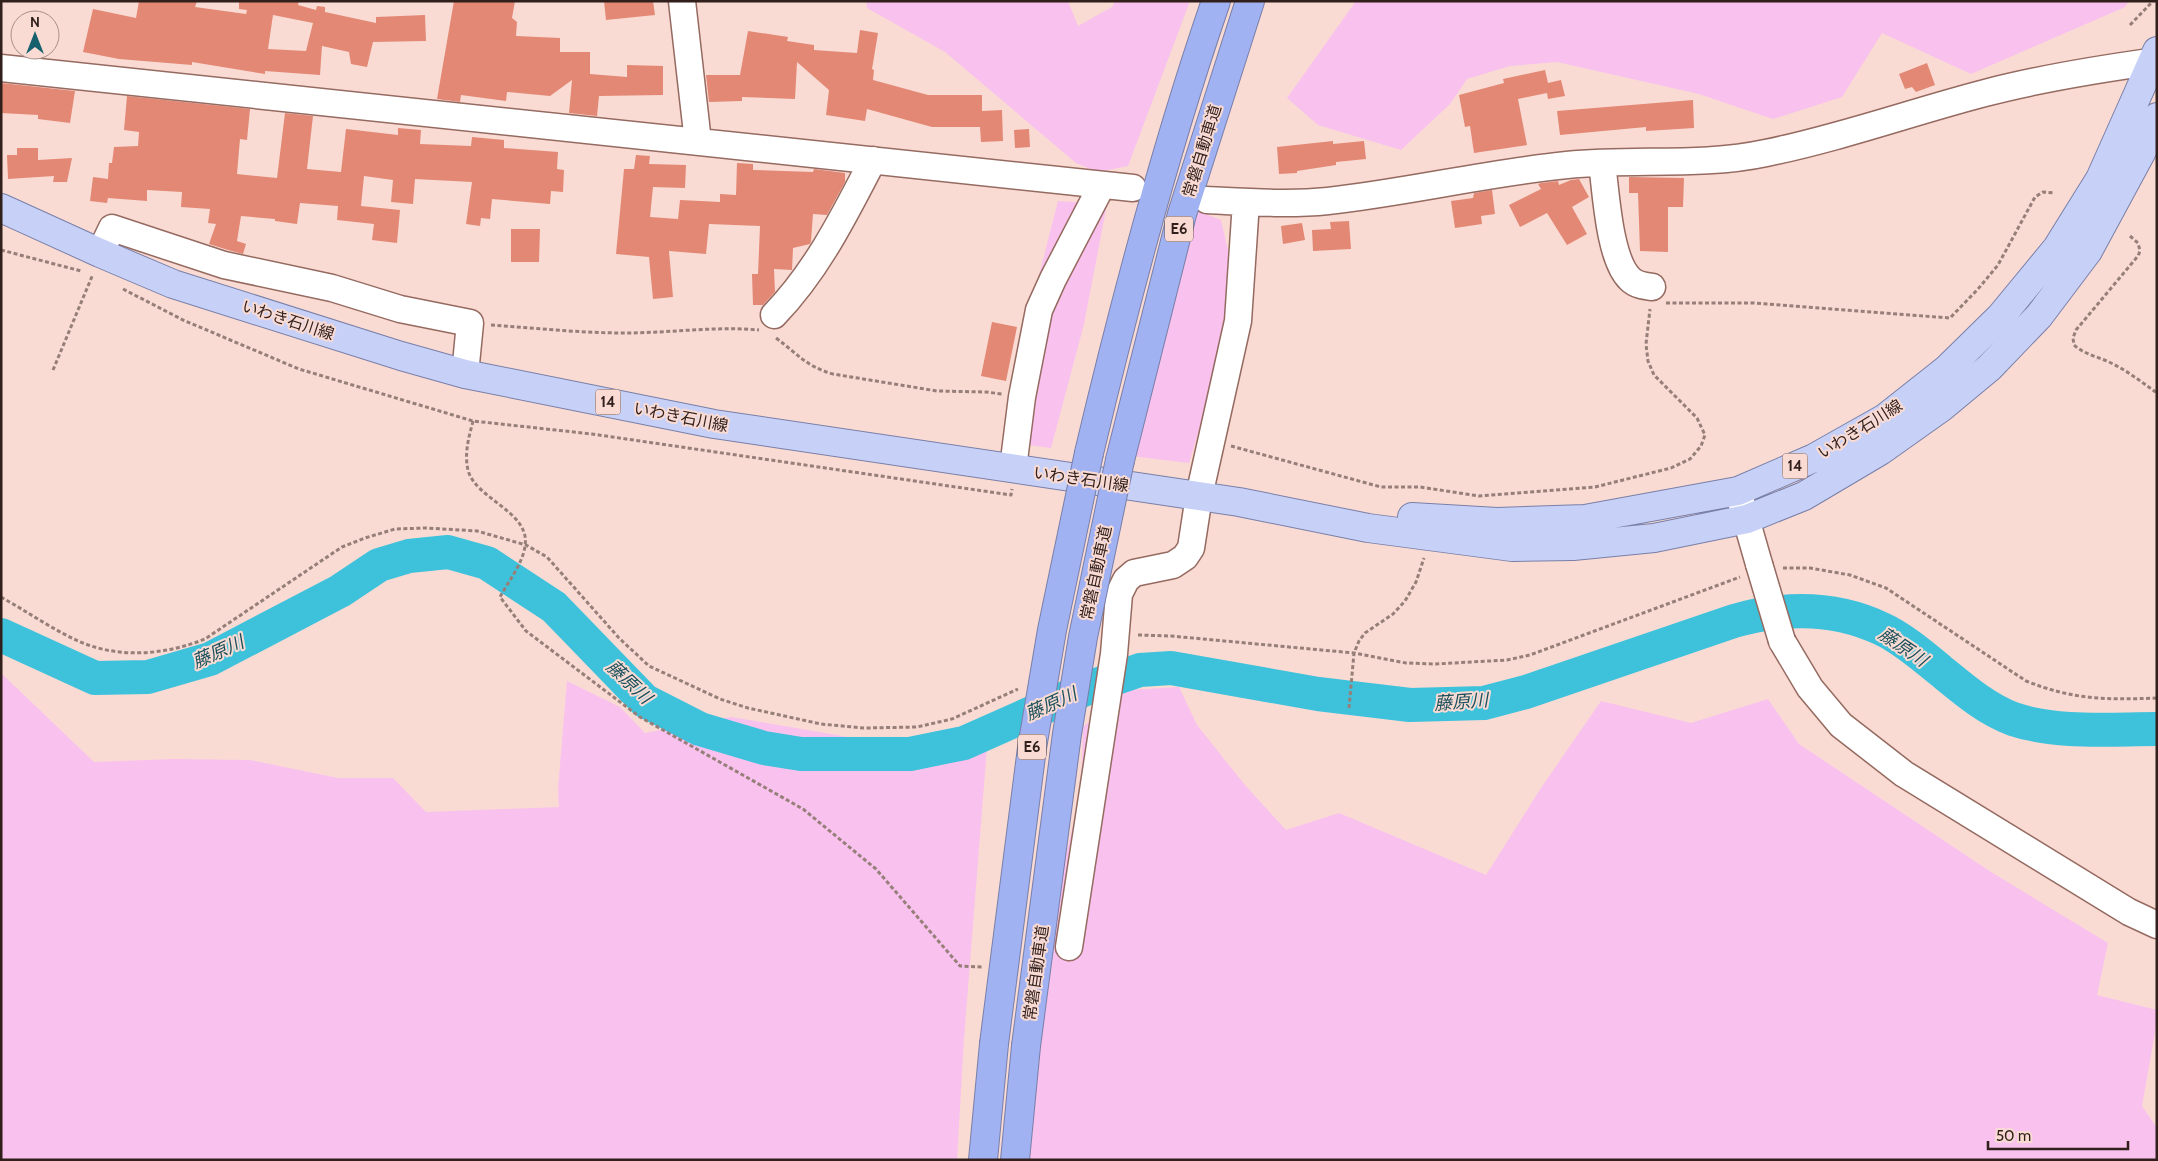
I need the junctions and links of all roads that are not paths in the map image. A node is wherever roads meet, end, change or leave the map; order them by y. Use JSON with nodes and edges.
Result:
{"nodes":[{"id":1,"x":682,"y":1,"type":"edge"},
{"id":2,"x":1216,"y":1,"type":"edge"},
{"id":3,"x":1250,"y":1,"type":"edge"},
{"id":4,"x":2155,"y":58,"type":"edge"},
{"id":5,"x":1,"y":68,"type":"edge"},
{"id":6,"x":2157,"y":117,"type":"edge"},
{"id":7,"x":698,"y":142,"type":"junction"},
{"id":8,"x":873,"y":160,"type":"junction"},
{"id":9,"x":1602,"y":163,"type":"junction"},
{"id":10,"x":1102,"y":185,"type":"junction"},
{"id":11,"x":1133,"y":188,"type":"dead end"},
{"id":12,"x":1207,"y":200,"type":"dead end"},
{"id":13,"x":1246,"y":202,"type":"junction"},
{"id":14,"x":1,"y":208,"type":"edge"},
{"id":15,"x":97,"y":264,"type":"junction"},
{"id":16,"x":1651,"y":295,"type":"road end"},
{"id":17,"x":771,"y":328,"type":"road end"},
{"id":18,"x":465,"y":374,"type":"junction"},
{"id":19,"x":1014,"y":468,"type":"junction"},
{"id":20,"x":1738,"y":491,"type":"junction"},
{"id":21,"x":1199,"y":496,"type":"junction"},
{"id":22,"x":1238,"y":502,"type":"junction"},
{"id":23,"x":1747,"y":519,"type":"junction"},
{"id":24,"x":2157,"y":925,"type":"edge"},
{"id":25,"x":1069,"y":947,"type":"dead end"},
{"id":26,"x":983,"y":1160,"type":"edge"},
{"id":27,"x":1015,"y":1160,"type":"edge"}],
"edges":[{"from":1,"to":7,"type":"street"},
{"from":2,"to":26,"type":"highway","name":"常磐自動車道","number":"E6","bridge":true},
{"from":3,"to":27,"type":"highway","name":"常磐自動車道","number":"E6","bridge":true},
{"from":4,"to":9,"type":"street"},
{"from":4,"to":20,"type":"main road","name":"いわき石川線","number":"14"},
{"from":5,"to":7,"type":"street"},
{"from":6,"to":23,"type":"main road","name":"いわき石川線","number":"14"},
{"from":7,"to":8,"type":"street"},
{"from":8,"to":10,"type":"street"},
{"from":8,"to":17,"type":"street"},
{"from":9,"to":13,"type":"street"},
{"from":9,"to":16,"type":"street"},
{"from":10,"to":11,"type":"street"},
{"from":10,"to":19,"type":"street"},
{"from":12,"to":13,"type":"street"},
{"from":13,"to":21,"type":"street"},
{"from":14,"to":15,"type":"main road","name":"いわき石川線","number":"14"},
{"from":15,"to":18,"type":"main road","name":"いわき石川線","number":"14"},
{"from":15,"to":18,"type":"street"},
{"from":18,"to":19,"type":"main road","name":"いわき石川線","number":"14"},
{"from":19,"to":21,"type":"main road","name":"いわき石川線","number":"14"},
{"from":20,"to":22,"type":"main road","name":"いわき石川線","number":"14"},
{"from":20,"to":23,"type":"street"},
{"from":21,"to":22,"type":"main road","name":"いわき石川線","number":"14"},
{"from":21,"to":25,"type":"street"},
{"from":22,"to":23,"type":"main road","name":"いわき石川線","number":"14"},
{"from":23,"to":24,"type":"street","bridge":true}]}
